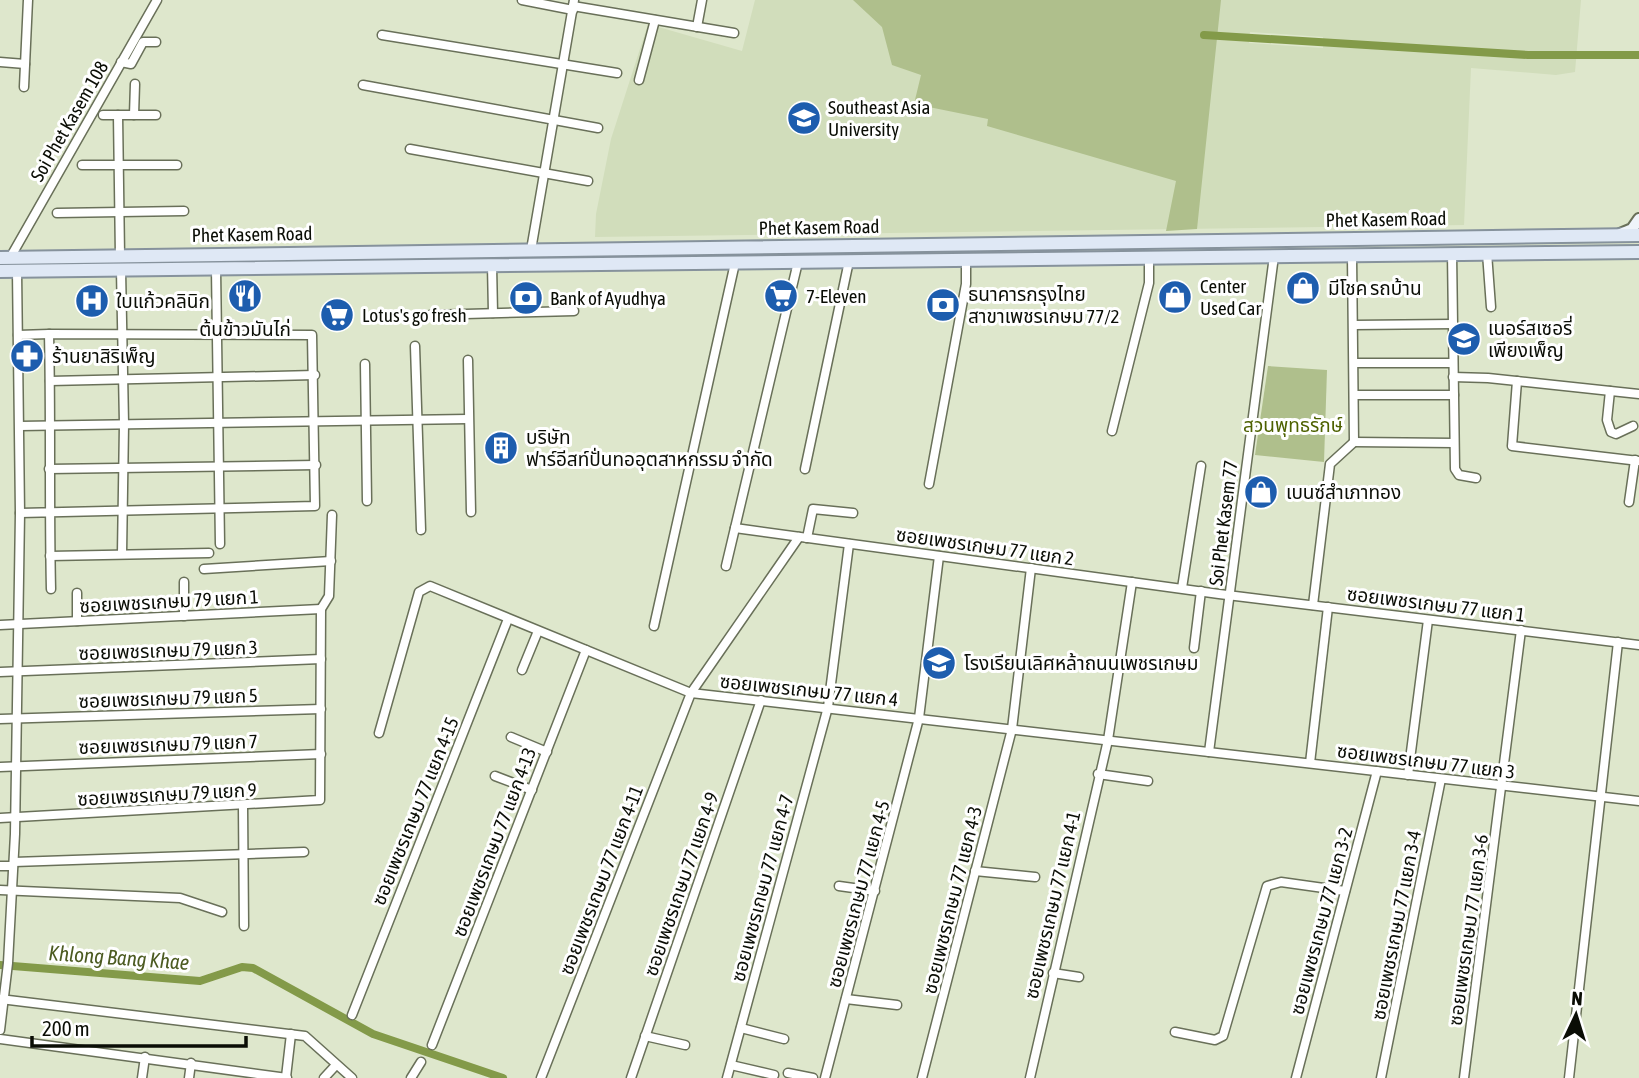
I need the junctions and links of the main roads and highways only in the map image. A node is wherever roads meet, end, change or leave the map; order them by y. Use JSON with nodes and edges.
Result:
{"nodes":[{"id":1,"x":1639,"y":219,"type":"edge"},
{"id":2,"x":1617,"y":235,"type":"junction"},
{"id":3,"x":1639,"y":235,"type":"edge"},
{"id":4,"x":1191,"y":241,"type":"junction"},
{"id":5,"x":800,"y":246,"type":"junction"},
{"id":6,"x":1639,"y":252,"type":"edge"},
{"id":7,"x":1191,"y":257,"type":"junction"},
{"id":8,"x":5,"y":258,"type":"edge"},
{"id":9,"x":798,"y":262,"type":"junction"},
{"id":10,"x":0,"y":271,"type":"edge"}],
"edges":[{"from":1,"to":2,"type":"main road"},
{"from":2,"to":3,"type":"main road","name":"Phet Kasem Road"},
{"from":2,"to":4,"type":"main road","name":"Phet Kasem Road"},
{"from":4,"to":5,"type":"main road","name":"Phet Kasem Road"},
{"from":4,"to":7,"type":"main road"},
{"from":5,"to":8,"type":"main road","name":"Phet Kasem Road"},
{"from":5,"to":9,"type":"main road"},
{"from":6,"to":7,"type":"main road","name":"Phet Kasem Road"},
{"from":7,"to":9,"type":"main road","name":"Phet Kasem Road"},
{"from":9,"to":10,"type":"main road","name":"Phet Kasem Road"}]}
